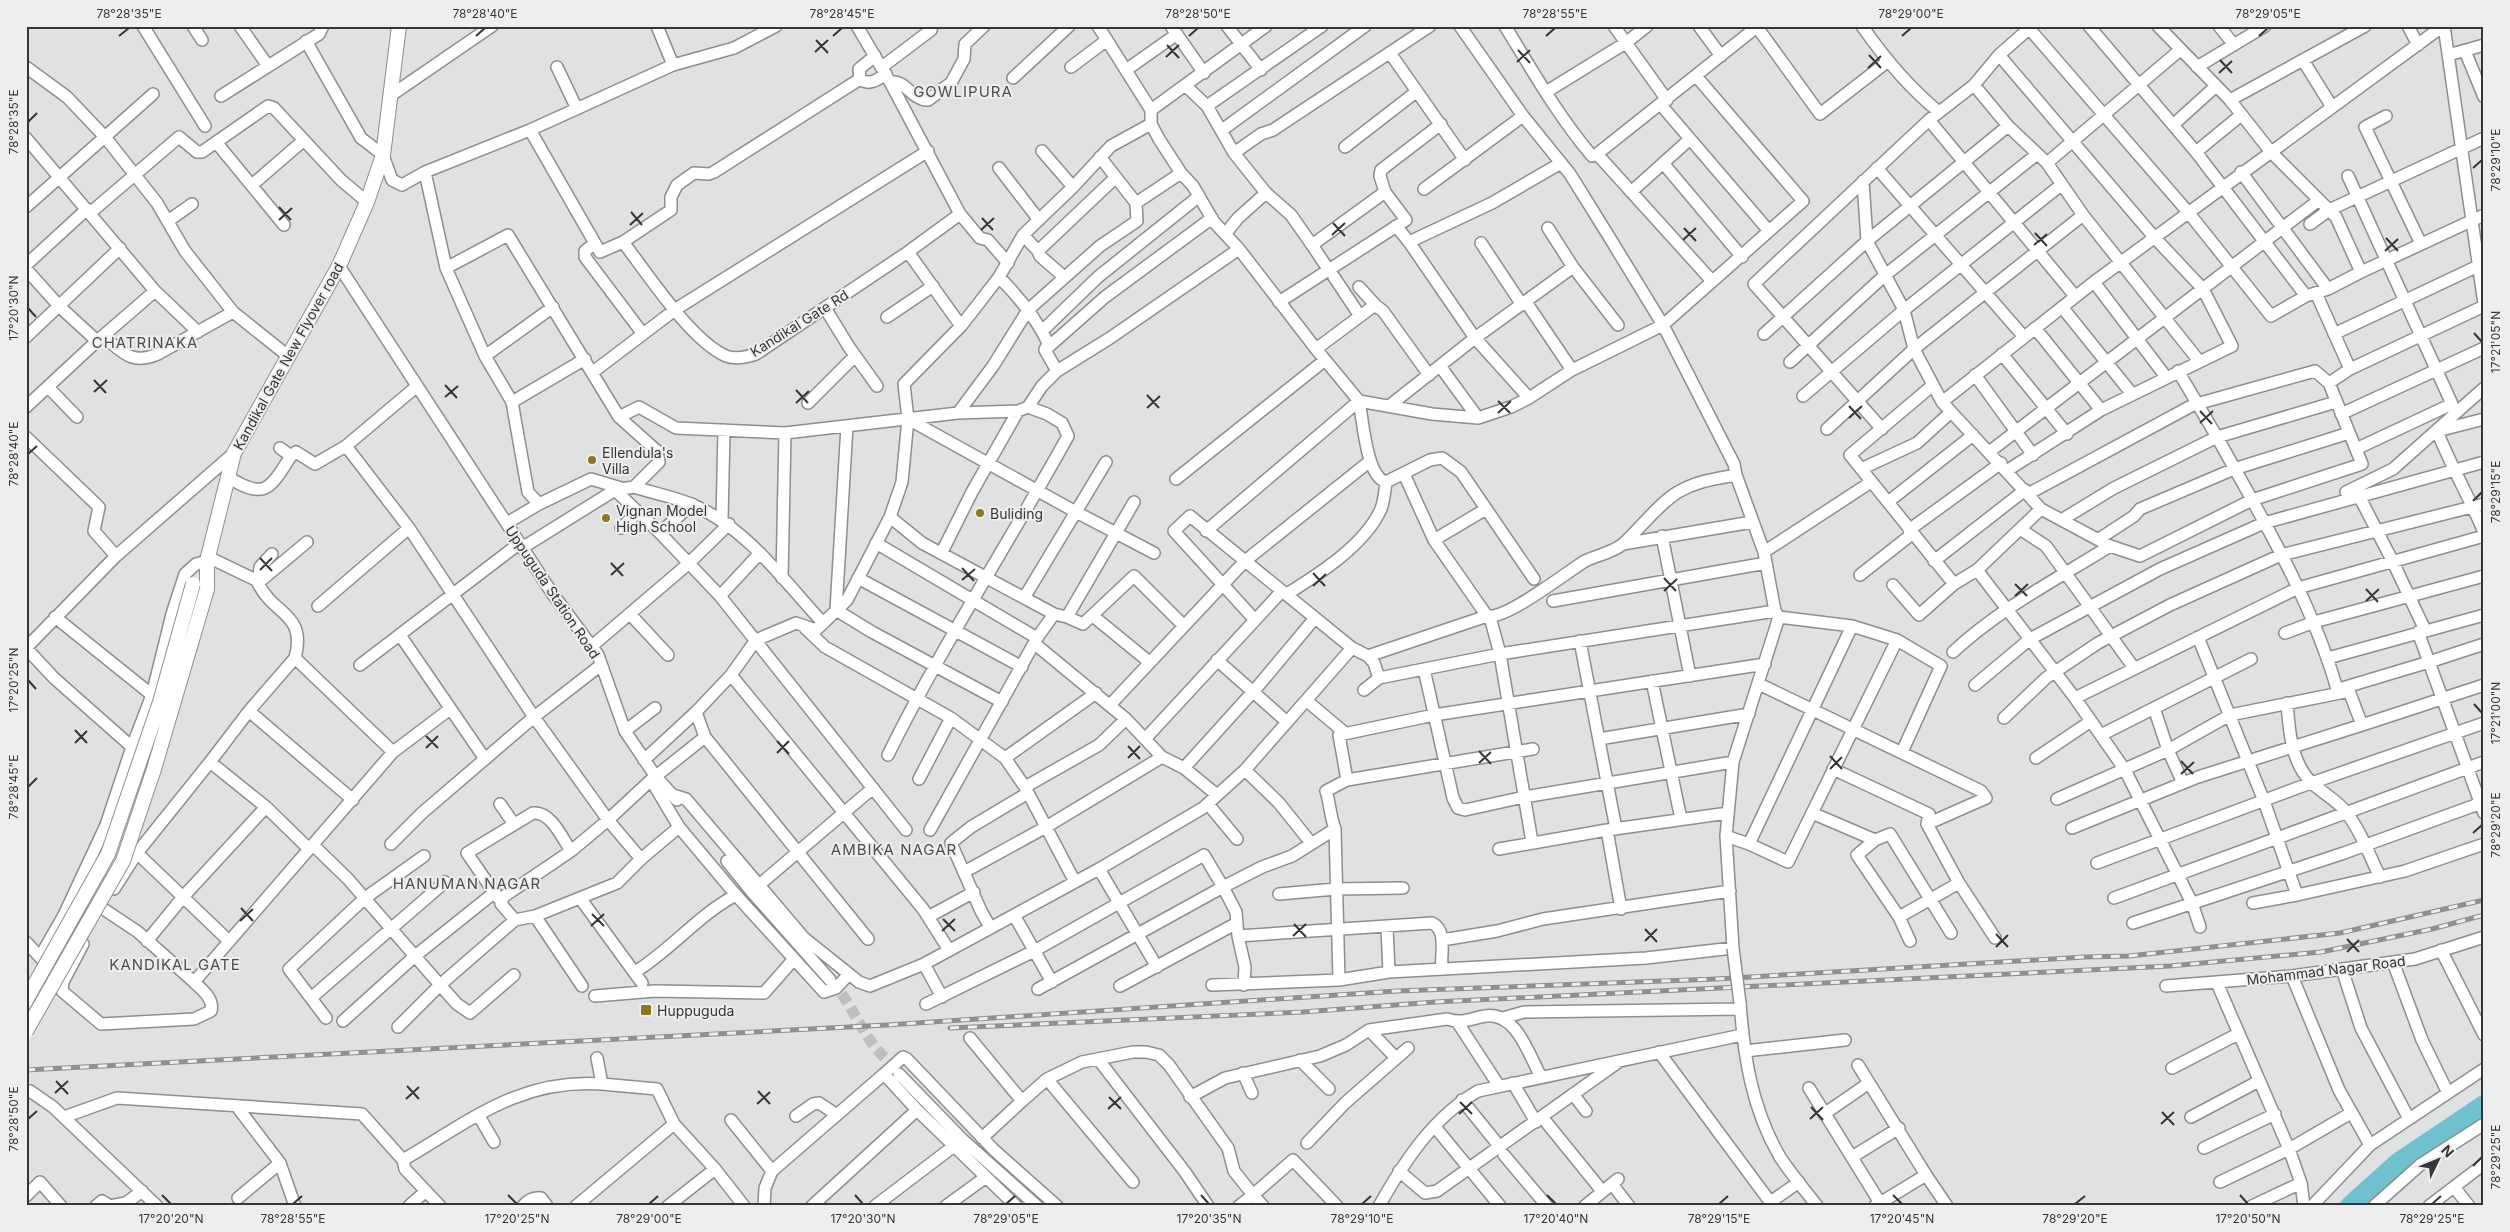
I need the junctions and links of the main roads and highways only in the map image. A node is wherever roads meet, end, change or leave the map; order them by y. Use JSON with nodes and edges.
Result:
{"nodes":[{"id":1,"x":399,"y":26,"type":"edge"},
{"id":2,"x":208,"y":559,"type":"junction"},
{"id":3,"x":26,"y":1000,"type":"edge"},
{"id":4,"x":26,"y":1031,"type":"edge"}],
"edges":[{"from":1,"to":2,"type":"main road","name":"Kandikal Gate New Flyover road"},
{"from":2,"to":3,"type":"main road","bridge":true},
{"from":2,"to":4,"type":"main road","bridge":true}]}
